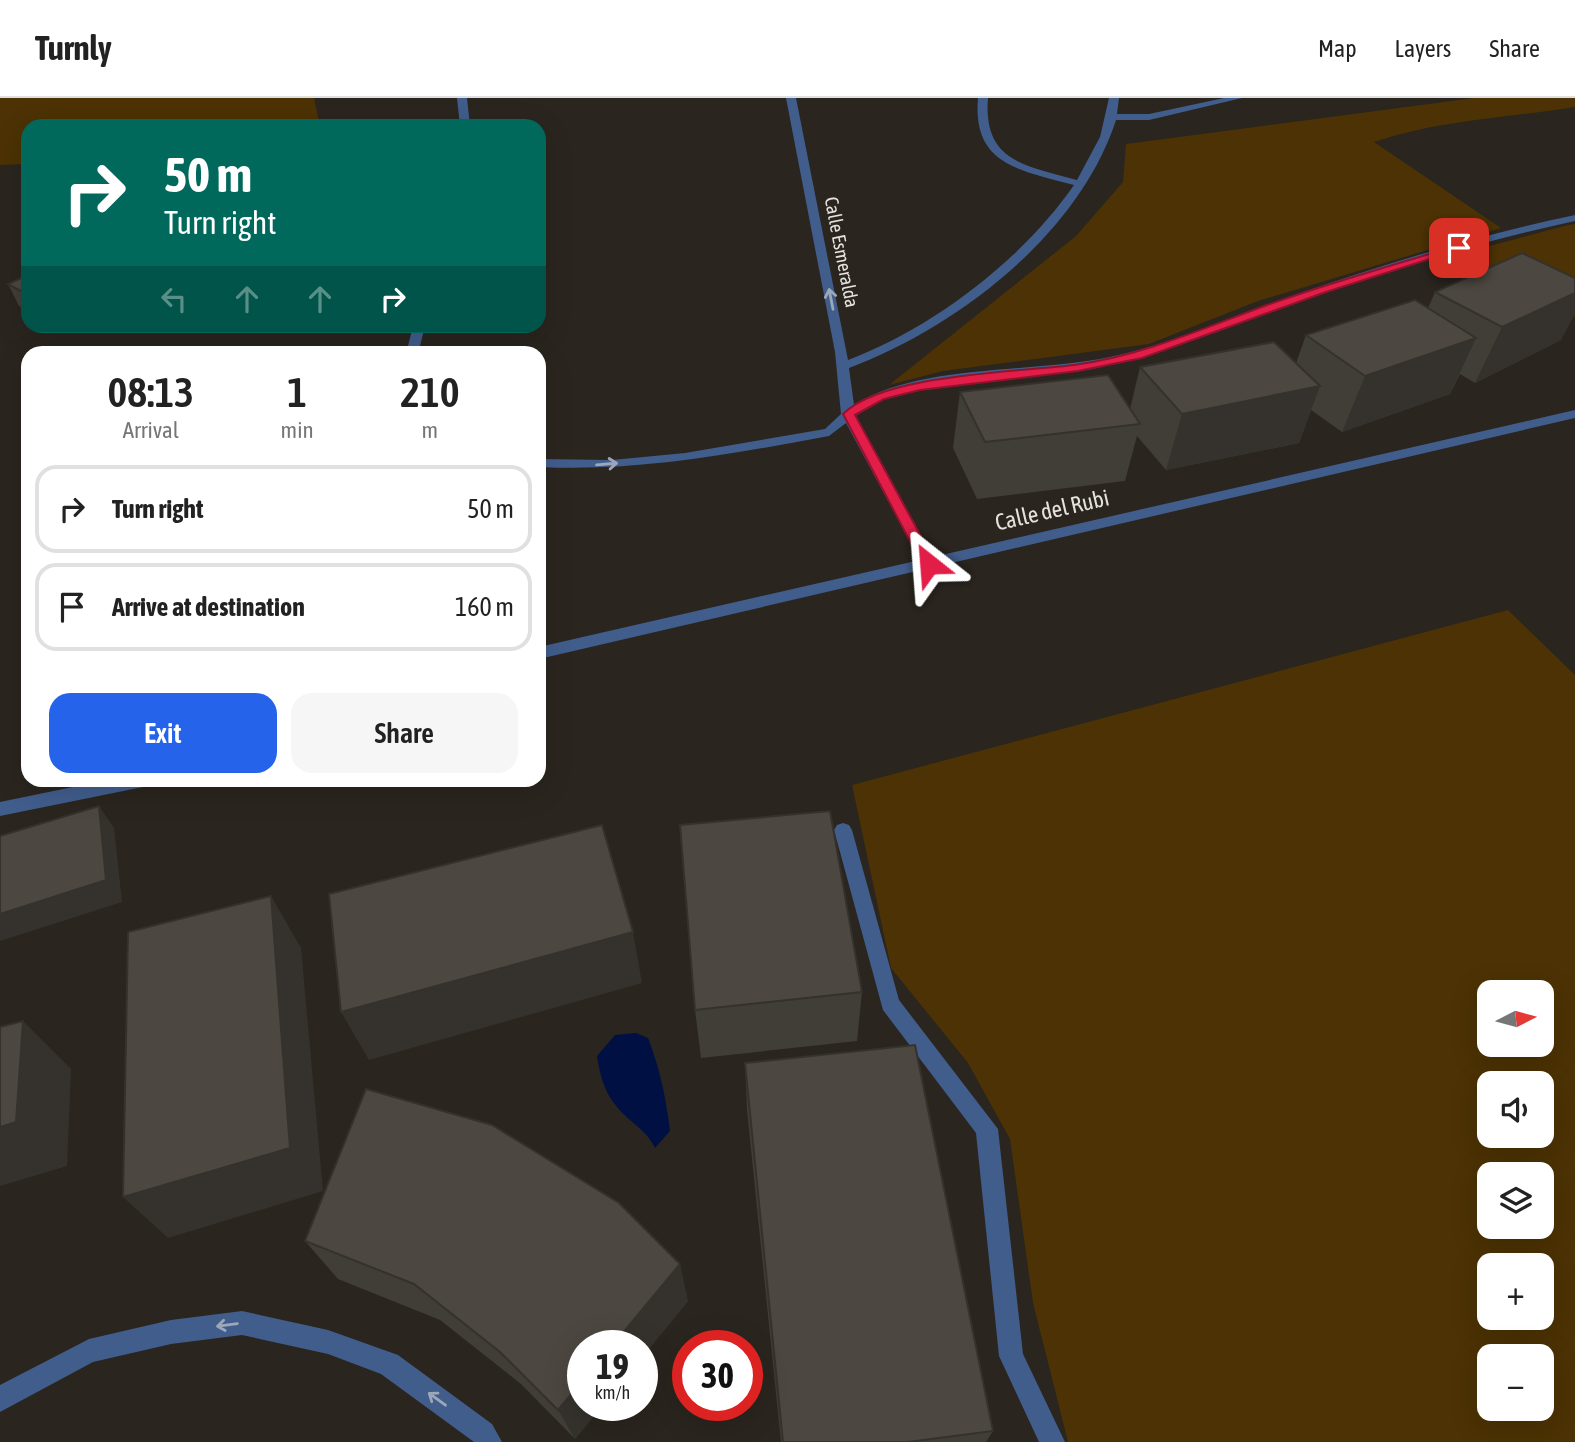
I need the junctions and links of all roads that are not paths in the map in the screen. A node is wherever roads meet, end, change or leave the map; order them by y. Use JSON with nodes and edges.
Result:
{"nodes":[{"id":1,"x":462,"y":98,"type":"edge"},
{"id":2,"x":791,"y":98,"type":"edge"},
{"id":3,"x":983,"y":98,"type":"edge"},
{"id":4,"x":1115,"y":98,"type":"edge"},
{"id":5,"x":1237,"y":98,"type":"edge"},
{"id":6,"x":1115,"y":117,"type":"junction"},
{"id":7,"x":464,"y":119,"type":"edge"},
{"id":8,"x":1080,"y":184,"type":"junction"},
{"id":9,"x":1575,"y":218,"type":"edge"},
{"id":10,"x":1432,"y":256,"type":"junction"},
{"id":11,"x":1505,"y":290,"type":"edge"},
{"id":12,"x":843,"y":366,"type":"junction"},
{"id":13,"x":849,"y":414,"type":"junction"},
{"id":14,"x":1575,"y":414,"type":"edge"},
{"id":15,"x":546,"y":463,"type":"edge"},
{"id":16,"x":929,"y":564,"type":"junction"},
{"id":17,"x":546,"y":651,"type":"edge"},
{"id":18,"x":107,"y":787,"type":"edge"},
{"id":19,"x":0,"y":808,"type":"edge"},
{"id":20,"x":843,"y":831,"type":"dead end"},
{"id":21,"x":0,"y":1399,"type":"edge"},
{"id":22,"x":489,"y":1442,"type":"edge"},
{"id":23,"x":1052,"y":1442,"type":"edge"}],
"edges":[{"from":1,"to":7,"type":"street"},
{"from":12,"to":2,"type":"street","name":"Calle Esmeralda","one_way":true},
{"from":3,"to":8,"type":"street"},
{"from":4,"to":6,"type":"street"},
{"from":5,"to":6,"type":"street"},
{"from":6,"to":8,"type":"street"},
{"from":8,"to":12,"type":"street"},
{"from":9,"to":10,"type":"street"},
{"from":10,"to":11,"type":"street"},
{"from":10,"to":13,"type":"street"},
{"from":12,"to":13,"type":"street","name":"Calle Esmeralda"},
{"from":15,"to":13,"type":"street","one_way":true},
{"from":13,"to":16,"type":"street","name":"Calle Esmeralda"},
{"from":14,"to":16,"type":"street","name":"Calle del Rubi"},
{"from":16,"to":17,"type":"street","name":"Calle del Rubi"},
{"from":18,"to":19,"type":"street"},
{"from":20,"to":23,"type":"street"},
{"from":22,"to":21,"type":"street","one_way":true}]}
